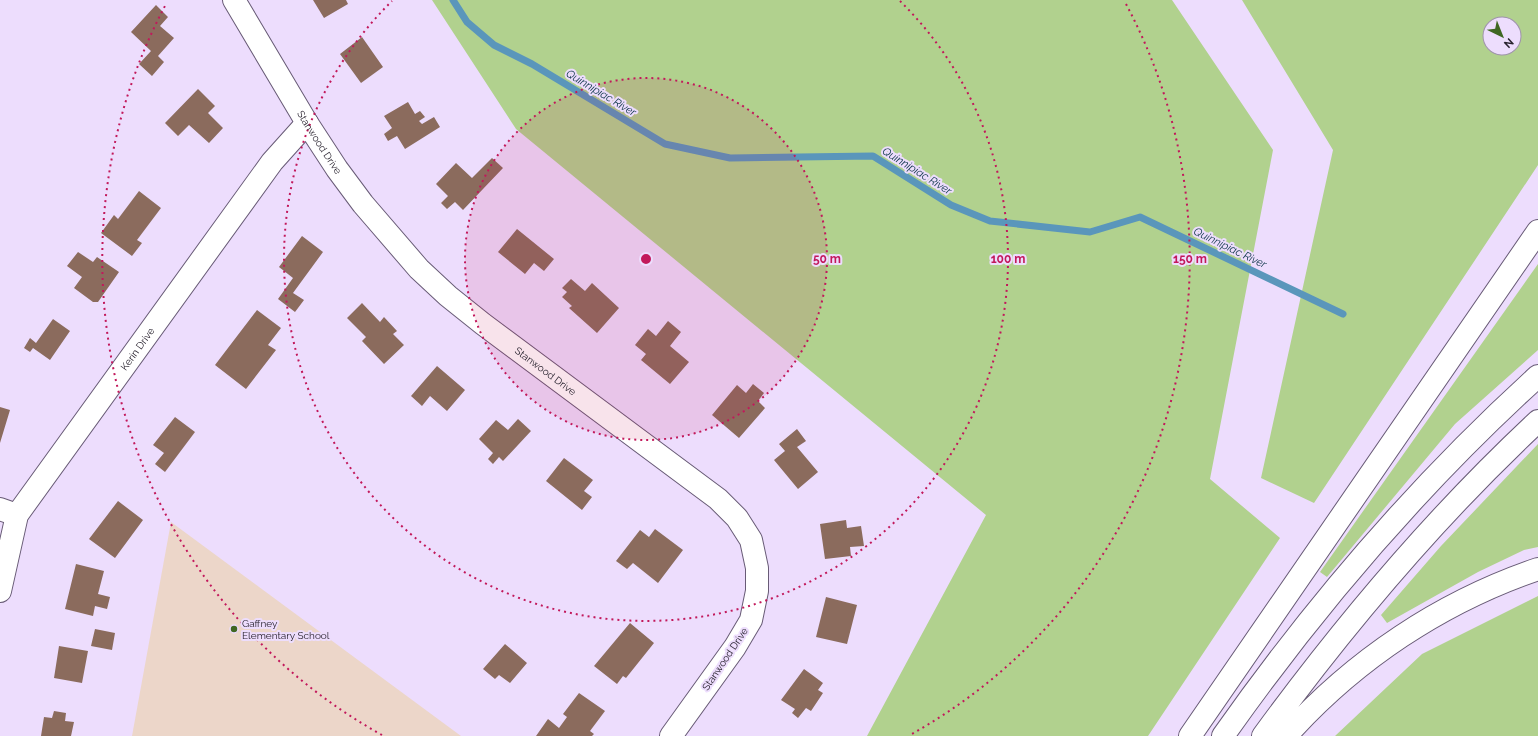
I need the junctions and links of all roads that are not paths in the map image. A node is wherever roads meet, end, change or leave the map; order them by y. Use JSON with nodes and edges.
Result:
{"nodes":[{"id":1,"x":234,"y":0,"type":"edge"},
{"id":2,"x":307,"y":123,"type":"junction"},
{"id":3,"x":1538,"y":231,"type":"edge"},
{"id":4,"x":1538,"y":376,"type":"edge"},
{"id":5,"x":1538,"y":421,"type":"edge"},
{"id":6,"x":9,"y":512,"type":"edge"},
{"id":7,"x":1538,"y":569,"type":"edge"},
{"id":8,"x":0,"y":591,"type":"edge"},
{"id":9,"x":671,"y":736,"type":"edge"},
{"id":10,"x":1190,"y":736,"type":"edge"},
{"id":11,"x":1223,"y":736,"type":"edge"},
{"id":12,"x":1263,"y":736,"type":"edge"},
{"id":13,"x":1286,"y":736,"type":"edge"}],
"edges":[{"from":1,"to":2,"type":"main road","name":"Stanwood Drive"},
{"from":2,"to":6,"type":"main road","name":"Kerin Drive"},
{"from":2,"to":9,"type":"main road","name":"Stanwood Drive"},
{"from":3,"to":10,"type":"main road"},
{"from":4,"to":11,"type":"main road"},
{"from":5,"to":12,"type":"main road"},
{"from":6,"to":8,"type":"main road","name":"Kerin Drive"},
{"from":7,"to":13,"type":"main road"}]}
